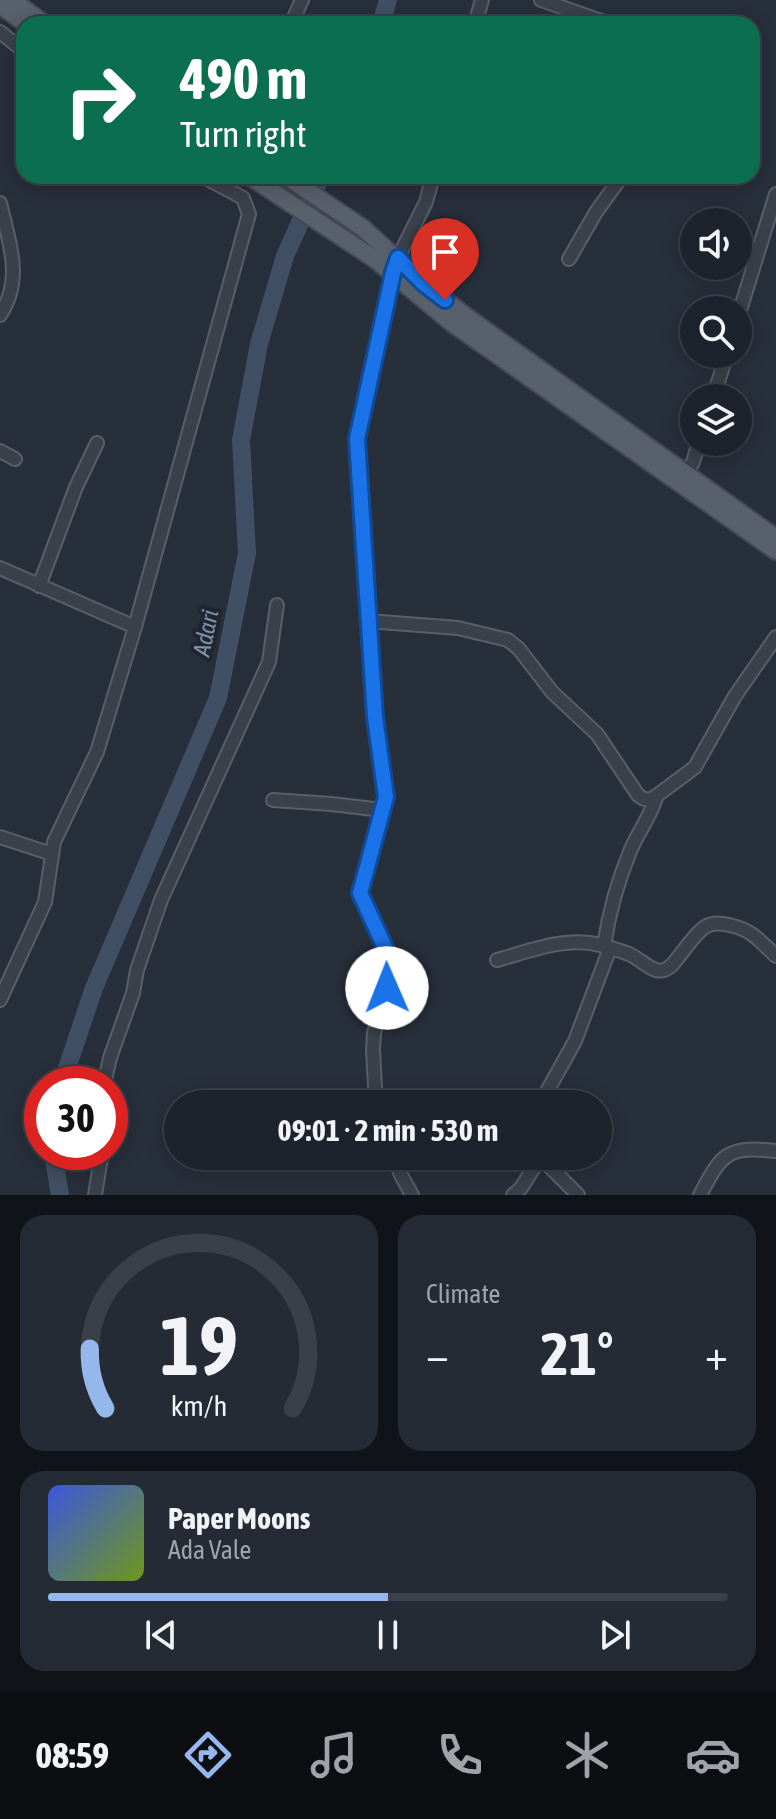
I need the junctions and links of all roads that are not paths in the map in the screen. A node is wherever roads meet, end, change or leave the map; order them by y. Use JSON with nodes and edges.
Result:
{"nodes":[{"id":1,"x":541,"y":0,"type":"edge"},
{"id":2,"x":11,"y":2,"type":"edge"},
{"id":3,"x":33,"y":16,"type":"edge"},
{"id":4,"x":587,"y":16,"type":"edge"},
{"id":5,"x":217,"y":184,"type":"edge"},
{"id":6,"x":262,"y":184,"type":"edge"},
{"id":7,"x":298,"y":184,"type":"edge"},
{"id":8,"x":431,"y":184,"type":"edge"},
{"id":9,"x":616,"y":184,"type":"edge"},
{"id":10,"x":776,"y":194,"type":"edge"},
{"id":11,"x":0,"y":203,"type":"edge"},
{"id":12,"x":569,"y":259,"type":"dead end"},
{"id":13,"x":396,"y":266,"type":"junction"},
{"id":14,"x":744,"y":296,"type":"edge"},
{"id":15,"x":0,"y":315,"type":"edge"},
{"id":16,"x":97,"y":443,"type":"dead end"},
{"id":17,"x":0,"y":451,"type":"edge"},
{"id":18,"x":695,"y":456,"type":"edge"},
{"id":19,"x":15,"y":459,"type":"dead end"},
{"id":20,"x":686,"y":474,"type":"junction"},
{"id":21,"x":776,"y":538,"type":"edge"},
{"id":22,"x":776,"y":551,"type":"edge"},
{"id":23,"x":0,"y":568,"type":"edge"},
{"id":24,"x":39,"y":586,"type":"junction"},
{"id":25,"x":277,"y":605,"type":"dead end"},
{"id":26,"x":368,"y":621,"type":"junction"},
{"id":27,"x":135,"y":627,"type":"junction"},
{"id":28,"x":776,"y":637,"type":"edge"},
{"id":29,"x":656,"y":798,"type":"junction"},
{"id":30,"x":273,"y":800,"type":"dead end"},
{"id":31,"x":382,"y":810,"type":"junction"},
{"id":32,"x":0,"y":837,"type":"edge"},
{"id":33,"x":52,"y":854,"type":"junction"},
{"id":34,"x":607,"y":947,"type":"junction"},
{"id":35,"x":776,"y":956,"type":"edge"},
{"id":36,"x":497,"y":960,"type":"dead end"},
{"id":37,"x":0,"y":1000,"type":"edge"},
{"id":38,"x":108,"y":1066,"type":"edge"},
{"id":39,"x":375,"y":1090,"type":"edge"},
{"id":40,"x":548,"y":1090,"type":"edge"},
{"id":41,"x":776,"y":1151,"type":"edge"},
{"id":42,"x":99,"y":1170,"type":"edge"},
{"id":43,"x":399,"y":1170,"type":"edge"},
{"id":44,"x":532,"y":1170,"type":"edge"},
{"id":45,"x":553,"y":1170,"type":"edge"},
{"id":46,"x":95,"y":1195,"type":"edge"},
{"id":47,"x":412,"y":1195,"type":"edge"},
{"id":48,"x":513,"y":1195,"type":"edge"},
{"id":49,"x":578,"y":1195,"type":"edge"},
{"id":50,"x":700,"y":1195,"type":"edge"}],
"edges":[{"from":1,"to":4,"type":"street"},
{"from":2,"to":3,"type":"main road"},
{"from":5,"to":27,"type":"street"},
{"from":6,"to":13,"type":"main road"},
{"from":7,"to":13,"type":"main road"},
{"from":8,"to":13,"type":"street"},
{"from":9,"to":12,"type":"street"},
{"from":10,"to":14,"type":"street"},
{"from":11,"to":15,"type":"street"},
{"from":13,"to":20,"type":"main road"},
{"from":13,"to":22,"type":"main road"},
{"from":13,"to":26,"type":"street"},
{"from":16,"to":24,"type":"street"},
{"from":17,"to":19,"type":"street"},
{"from":18,"to":20,"type":"street"},
{"from":20,"to":21,"type":"main road"},
{"from":23,"to":24,"type":"street"},
{"from":24,"to":27,"type":"street"},
{"from":25,"to":38,"type":"street"},
{"from":26,"to":29,"type":"street"},
{"from":26,"to":31,"type":"street"},
{"from":27,"to":33,"type":"street"},
{"from":28,"to":29,"type":"street"},
{"from":29,"to":34,"type":"street"},
{"from":30,"to":31,"type":"street"},
{"from":31,"to":39,"type":"street"},
{"from":32,"to":33,"type":"street"},
{"from":33,"to":37,"type":"street"},
{"from":34,"to":35,"type":"street"},
{"from":34,"to":36,"type":"street"},
{"from":34,"to":40,"type":"street"},
{"from":41,"to":50,"type":"street"},
{"from":42,"to":46,"type":"street"},
{"from":43,"to":47,"type":"street"},
{"from":44,"to":48,"type":"street"},
{"from":45,"to":49,"type":"street"}]}
